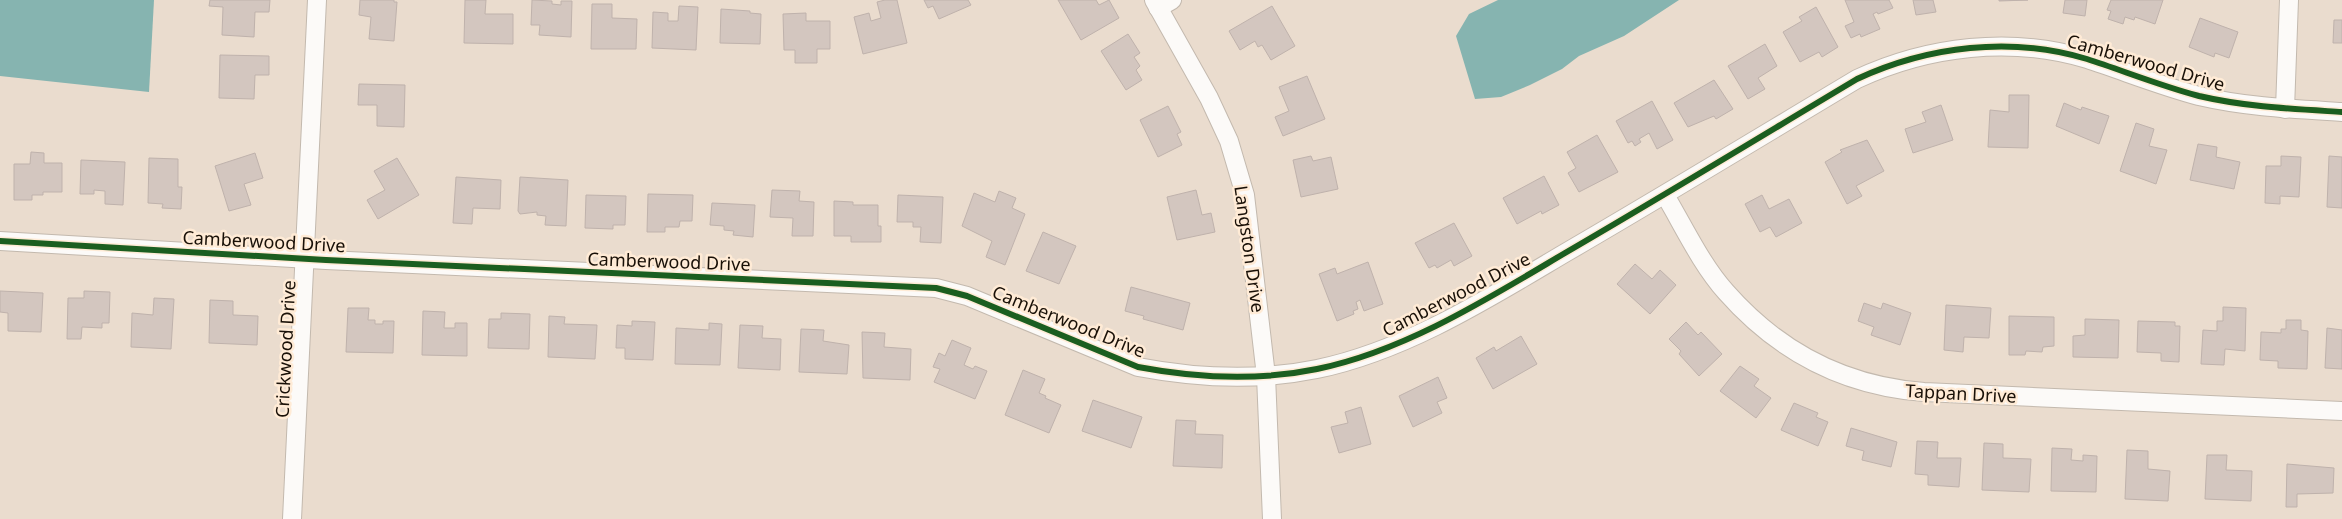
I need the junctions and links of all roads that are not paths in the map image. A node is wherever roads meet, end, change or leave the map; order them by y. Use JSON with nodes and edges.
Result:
{"nodes":[{"id":1,"x":317,"y":0,"type":"edge"},
{"id":2,"x":2289,"y":0,"type":"edge"},
{"id":3,"x":1161,"y":3,"type":"edge"},
{"id":4,"x":2285,"y":109,"type":"junction"},
{"id":5,"x":2342,"y":112,"type":"edge"},
{"id":6,"x":1665,"y":195,"type":"junction"},
{"id":7,"x":0,"y":241,"type":"edge"},
{"id":8,"x":305,"y":259,"type":"junction"},
{"id":9,"x":1266,"y":376,"type":"junction"},
{"id":10,"x":2342,"y":411,"type":"edge"},
{"id":11,"x":292,"y":519,"type":"edge"},
{"id":12,"x":1272,"y":519,"type":"edge"}],
"edges":[{"from":1,"to":8,"type":"street","name":"Crickwood Drive"},
{"from":2,"to":4,"type":"street"},
{"from":3,"to":9,"type":"street","name":"Langston Drive"},
{"from":4,"to":5,"type":"street","name":"Camberwood Drive"},
{"from":4,"to":6,"type":"street","name":"Camberwood Drive"},
{"from":6,"to":9,"type":"street","name":"Camberwood Drive"},
{"from":6,"to":10,"type":"street","name":"Tappan Drive"},
{"from":7,"to":8,"type":"street","name":"Camberwood Drive"},
{"from":8,"to":9,"type":"street","name":"Camberwood Drive"},
{"from":8,"to":11,"type":"street","name":"Crickwood Drive"},
{"from":9,"to":12,"type":"street","name":"Langston Drive"}]}
